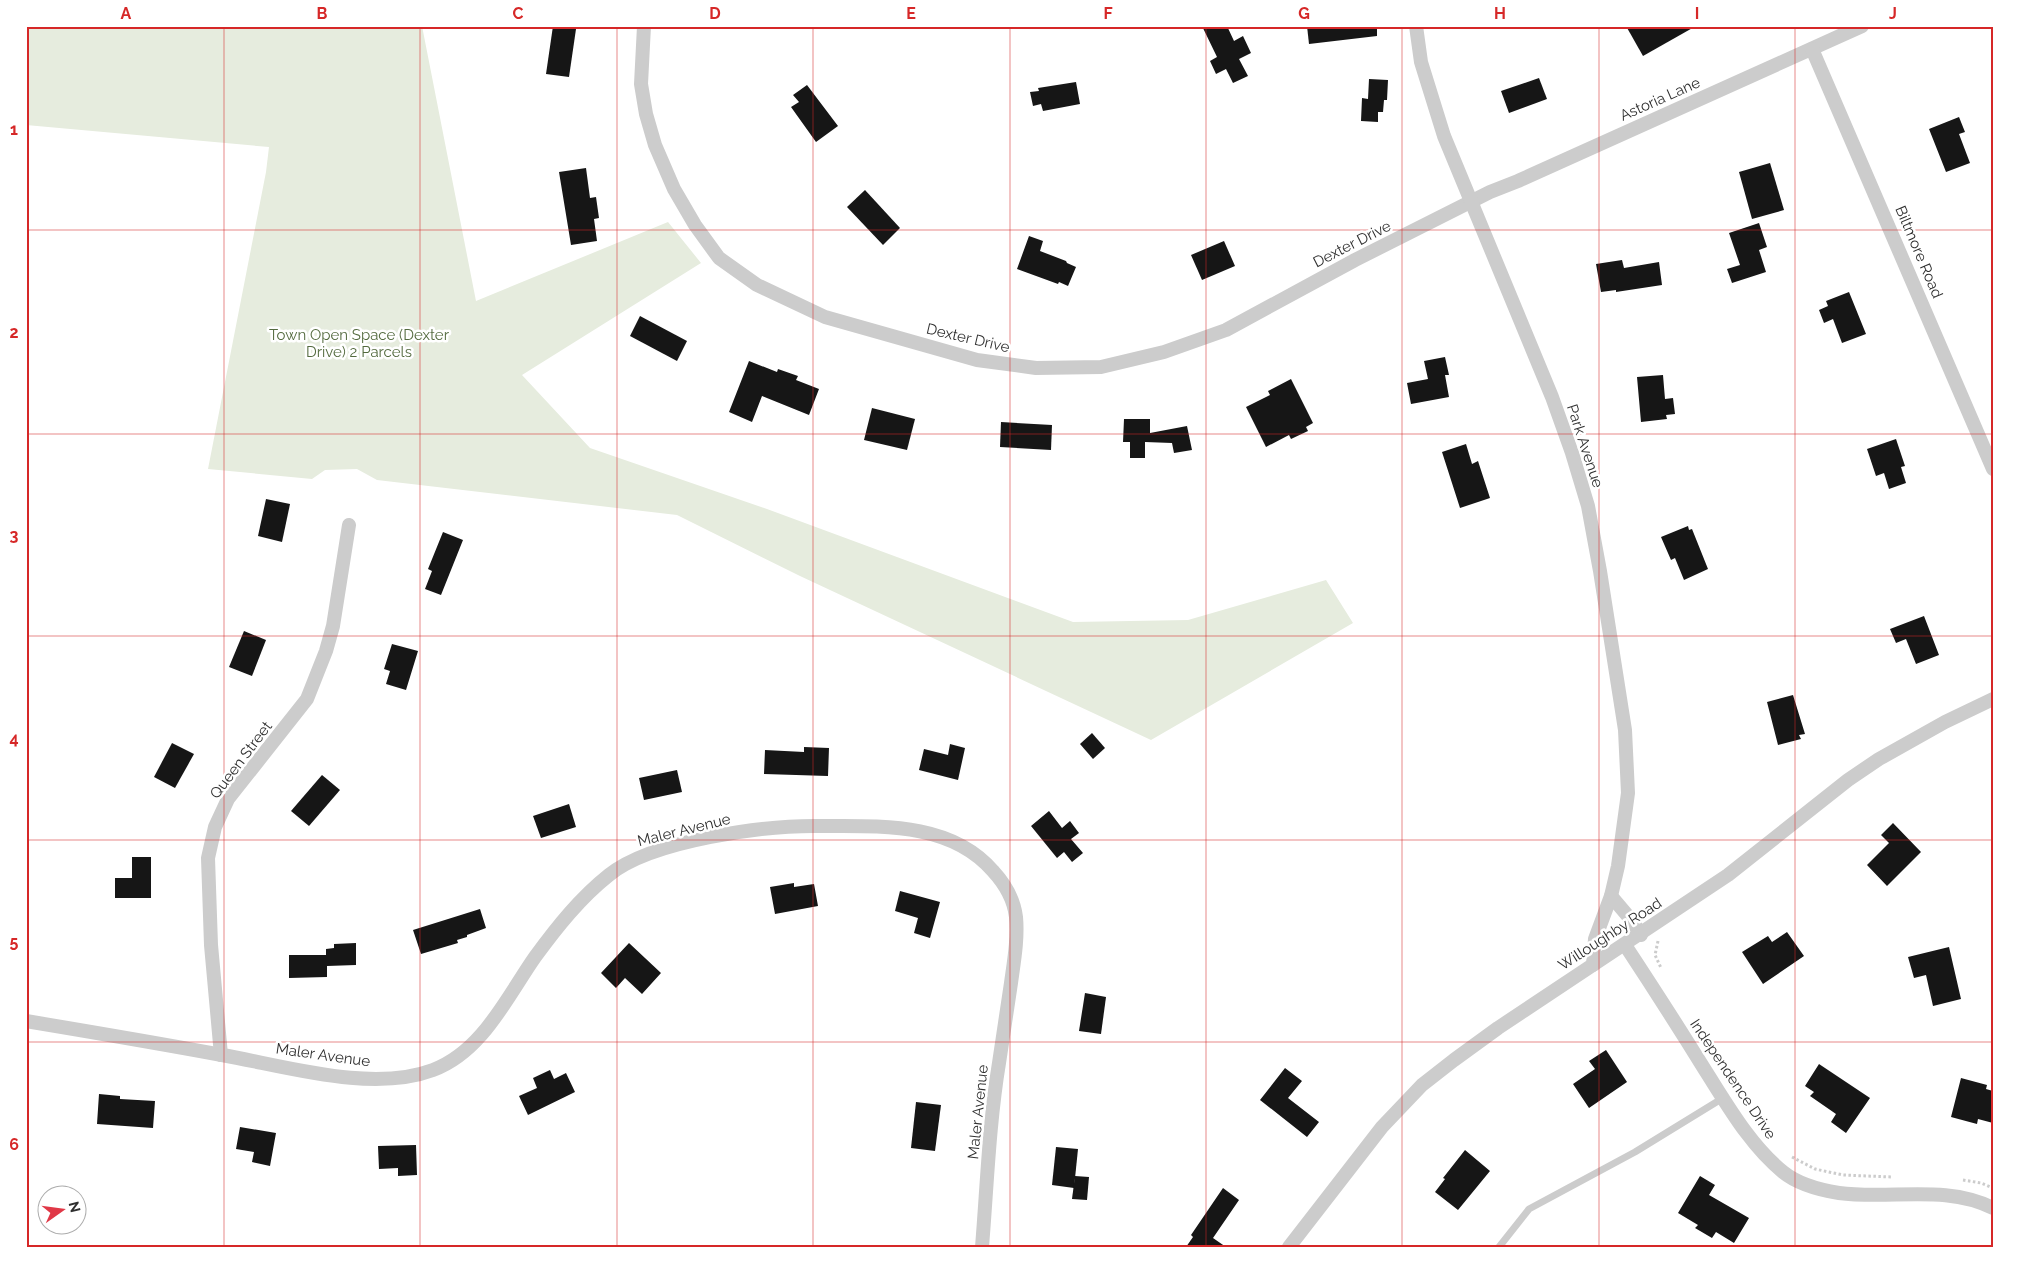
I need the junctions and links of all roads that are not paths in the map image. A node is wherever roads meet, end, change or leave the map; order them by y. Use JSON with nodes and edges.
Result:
{"nodes":[{"id":1,"x":644,"y":26,"type":"edge"},
{"id":2,"x":1416,"y":26,"type":"edge"},
{"id":3,"x":1862,"y":26,"type":"edge"},
{"id":4,"x":1812,"y":49,"type":"junction"},
{"id":5,"x":1472,"y":202,"type":"junction"},
{"id":6,"x":1993,"y":469,"type":"edge"},
{"id":7,"x":349,"y":525,"type":"dead end"},
{"id":8,"x":1993,"y":699,"type":"edge"},
{"id":9,"x":1611,"y":896,"type":"junction"},
{"id":10,"x":1646,"y":931,"type":"junction"},
{"id":11,"x":1625,"y":945,"type":"junction"},
{"id":12,"x":1593,"y":965,"type":"junction"},
{"id":13,"x":26,"y":1021,"type":"edge"},
{"id":14,"x":221,"y":1054,"type":"junction"},
{"id":15,"x":1722,"y":1098,"type":"junction"},
{"id":16,"x":1993,"y":1208,"type":"edge"},
{"id":17,"x":982,"y":1247,"type":"edge"},
{"id":18,"x":1289,"y":1247,"type":"edge"},
{"id":19,"x":1499,"y":1247,"type":"edge"}],
"edges":[{"from":1,"to":5,"type":"street","name":"Dexter Drive"},
{"from":2,"to":5,"type":"street","name":"Park Avenue"},
{"from":3,"to":4,"type":"street","name":"Astoria Lane"},
{"from":4,"to":5,"type":"street","name":"Astoria Lane"},
{"from":4,"to":6,"type":"street","name":"Biltmore Road"},
{"from":5,"to":9,"type":"street","name":"Park Avenue"},
{"from":7,"to":14,"type":"street","name":"Queen Street"},
{"from":8,"to":10,"type":"street","name":"Willoughby Road"},
{"from":9,"to":10,"type":"street"},
{"from":9,"to":12,"type":"street","name":"Park Avenue"},
{"from":10,"to":11,"type":"street","name":"Willoughby Road"},
{"from":11,"to":12,"type":"street","name":"Willoughby Road"},
{"from":11,"to":15,"type":"street","name":"Independence Drive"},
{"from":12,"to":18,"type":"street","name":"Willoughby Road"},
{"from":13,"to":14,"type":"street","name":"Maler Avenue"},
{"from":14,"to":17,"type":"street","name":"Maler Avenue"},
{"from":15,"to":16,"type":"street","name":"Independence Drive"},
{"from":15,"to":19,"type":"lane"}]}
